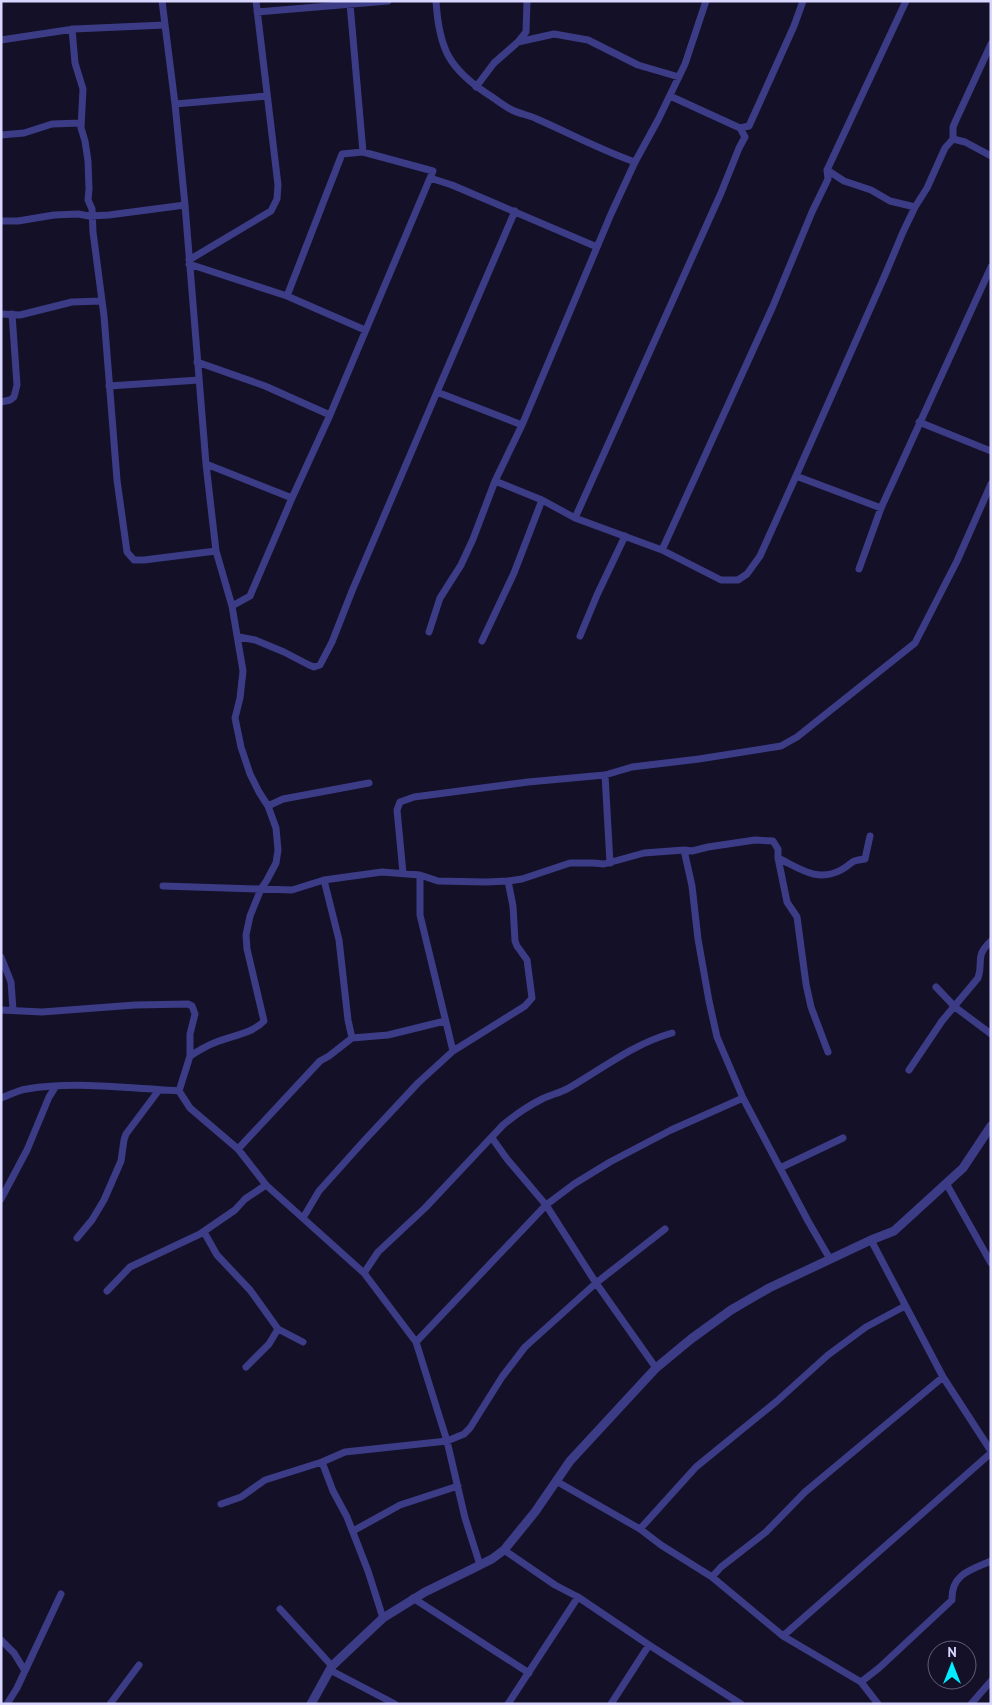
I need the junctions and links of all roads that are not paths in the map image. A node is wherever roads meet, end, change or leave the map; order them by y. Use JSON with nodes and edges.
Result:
{"nodes":[{"id":1,"x":162,"y":1,"type":"edge"},
{"id":2,"x":256,"y":1,"type":"edge"},
{"id":3,"x":388,"y":1,"type":"edge"},
{"id":4,"x":436,"y":1,"type":"edge"},
{"id":5,"x":527,"y":1,"type":"edge"},
{"id":6,"x":706,"y":1,"type":"edge"},
{"id":7,"x":803,"y":1,"type":"edge"},
{"id":8,"x":906,"y":1,"type":"edge"},
{"id":9,"x":350,"y":4,"type":"junction"},
{"id":10,"x":257,"y":12,"type":"junction"},
{"id":11,"x":165,"y":26,"type":"junction"},
{"id":12,"x":72,"y":30,"type":"junction"},
{"id":13,"x":1,"y":40,"type":"edge"},
{"id":14,"x":518,"y":42,"type":"junction"},
{"id":15,"x":991,"y":44,"type":"edge"},
{"id":16,"x":679,"y":77,"type":"junction"},
{"id":17,"x":476,"y":87,"type":"junction"},
{"id":18,"x":267,"y":96,"type":"junction"},
{"id":19,"x":670,"y":96,"type":"junction"},
{"id":20,"x":175,"y":104,"type":"junction"},
{"id":21,"x":81,"y":123,"type":"junction"},
{"id":22,"x":749,"y":126,"type":"junction"},
{"id":23,"x":740,"y":128,"type":"junction"},
{"id":24,"x":1,"y":135,"type":"edge"},
{"id":25,"x":745,"y":137,"type":"junction"},
{"id":26,"x":953,"y":139,"type":"junction"},
{"id":27,"x":363,"y":152,"type":"junction"},
{"id":28,"x":991,"y":156,"type":"edge"},
{"id":29,"x":634,"y":162,"type":"junction"},
{"id":30,"x":827,"y":170,"type":"junction"},
{"id":31,"x":430,"y":178,"type":"junction"},
{"id":32,"x":185,"y":204,"type":"junction"},
{"id":33,"x":915,"y":207,"type":"junction"},
{"id":34,"x":515,"y":211,"type":"junction"},
{"id":35,"x":93,"y":216,"type":"junction"},
{"id":36,"x":1,"y":221,"type":"edge"},
{"id":37,"x":597,"y":247,"type":"junction"},
{"id":38,"x":189,"y":262,"type":"junction"},
{"id":39,"x":991,"y":267,"type":"edge"},
{"id":40,"x":287,"y":296,"type":"junction"},
{"id":41,"x":102,"y":301,"type":"junction"},
{"id":42,"x":1,"y":314,"type":"edge"},
{"id":43,"x":12,"y":314,"type":"junction"},
{"id":44,"x":365,"y":330,"type":"junction"},
{"id":45,"x":197,"y":362,"type":"junction"},
{"id":46,"x":199,"y":380,"type":"junction"},
{"id":47,"x":109,"y":386,"type":"junction"},
{"id":48,"x":437,"y":392,"type":"junction"},
{"id":49,"x":1,"y":402,"type":"edge"},
{"id":50,"x":330,"y":414,"type":"junction"},
{"id":51,"x":919,"y":422,"type":"junction"},
{"id":52,"x":522,"y":425,"type":"junction"},
{"id":53,"x":991,"y":451,"type":"edge"},
{"id":54,"x":206,"y":464,"type":"junction"},
{"id":55,"x":796,"y":476,"type":"junction"},
{"id":56,"x":495,"y":481,"type":"junction"},
{"id":57,"x":991,"y":484,"type":"edge"},
{"id":58,"x":292,"y":498,"type":"junction"},
{"id":59,"x":542,"y":500,"type":"junction"},
{"id":60,"x":881,"y":508,"type":"junction"},
{"id":61,"x":575,"y":518,"type":"junction"},
{"id":62,"x":625,"y":536,"type":"junction"},
{"id":63,"x":662,"y":550,"type":"junction"},
{"id":64,"x":216,"y":551,"type":"junction"},
{"id":65,"x":859,"y":569,"type":"dead end"},
{"id":66,"x":232,"y":606,"type":"junction"},
{"id":67,"x":428,"y":632,"type":"dead end"},
{"id":68,"x":580,"y":636,"type":"dead end"},
{"id":69,"x":238,"y":637,"type":"junction"},
{"id":70,"x":482,"y":641,"type":"dead end"},
{"id":71,"x":605,"y":775,"type":"junction"},
{"id":72,"x":369,"y":783,"type":"dead end"},
{"id":73,"x":268,"y":806,"type":"junction"},
{"id":74,"x":870,"y":836,"type":"dead end"},
{"id":75,"x":684,"y":850,"type":"junction"},
{"id":76,"x":778,"y":858,"type":"junction"},
{"id":77,"x":610,"y":864,"type":"junction"},
{"id":78,"x":404,"y":872,"type":"junction"},
{"id":79,"x":420,"y":875,"type":"junction"},
{"id":80,"x":324,"y":880,"type":"junction"},
{"id":81,"x":508,"y":881,"type":"junction"},
{"id":82,"x":163,"y":886,"type":"dead end"},
{"id":83,"x":261,"y":890,"type":"junction"},
{"id":84,"x":991,"y":941,"type":"edge"},
{"id":85,"x":1,"y":957,"type":"edge"},
{"id":86,"x":936,"y":987,"type":"dead end"},
{"id":87,"x":955,"y":1007,"type":"junction"},
{"id":88,"x":1,"y":1010,"type":"edge"},
{"id":89,"x":13,"y":1010,"type":"junction"},
{"id":90,"x":445,"y":1021,"type":"junction"},
{"id":91,"x":672,"y":1033,"type":"dead end"},
{"id":92,"x":991,"y":1034,"type":"edge"},
{"id":93,"x":352,"y":1038,"type":"junction"},
{"id":94,"x":453,"y":1051,"type":"junction"},
{"id":95,"x":828,"y":1052,"type":"dead end"},
{"id":96,"x":190,"y":1056,"type":"junction"},
{"id":97,"x":909,"y":1070,"type":"dead end"},
{"id":98,"x":56,"y":1086,"type":"junction"},
{"id":99,"x":159,"y":1090,"type":"junction"},
{"id":100,"x":179,"y":1091,"type":"junction"},
{"id":101,"x":1,"y":1098,"type":"edge"},
{"id":102,"x":743,"y":1098,"type":"junction"},
{"id":103,"x":991,"y":1126,"type":"edge"},
{"id":104,"x":991,"y":1135,"type":"edge"},
{"id":105,"x":492,"y":1138,"type":"junction"},
{"id":106,"x":843,"y":1138,"type":"dead end"},
{"id":107,"x":238,"y":1149,"type":"junction"},
{"id":108,"x":780,"y":1168,"type":"junction"},
{"id":109,"x":963,"y":1168,"type":"junction"},
{"id":110,"x":946,"y":1183,"type":"junction"},
{"id":111,"x":266,"y":1185,"type":"junction"},
{"id":112,"x":1,"y":1199,"type":"edge"},
{"id":113,"x":546,"y":1205,"type":"junction"},
{"id":114,"x":303,"y":1218,"type":"junction"},
{"id":115,"x":665,"y":1229,"type":"dead end"},
{"id":116,"x":204,"y":1232,"type":"junction"},
{"id":117,"x":77,"y":1238,"type":"dead end"},
{"id":118,"x":871,"y":1240,"type":"junction"},
{"id":119,"x":830,"y":1259,"type":"junction"},
{"id":120,"x":991,"y":1262,"type":"edge"},
{"id":121,"x":364,"y":1273,"type":"junction"},
{"id":122,"x":596,"y":1283,"type":"junction"},
{"id":123,"x":107,"y":1291,"type":"dead end"},
{"id":124,"x":905,"y":1306,"type":"junction"},
{"id":125,"x":278,"y":1329,"type":"junction"},
{"id":126,"x":304,"y":1342,"type":"dead end"},
{"id":127,"x":416,"y":1342,"type":"junction"},
{"id":128,"x":246,"y":1367,"type":"dead end"},
{"id":129,"x":656,"y":1368,"type":"junction"},
{"id":130,"x":943,"y":1377,"type":"junction"},
{"id":131,"x":447,"y":1441,"type":"junction"},
{"id":132,"x":991,"y":1451,"type":"edge"},
{"id":133,"x":322,"y":1462,"type":"junction"},
{"id":134,"x":556,"y":1481,"type":"junction"},
{"id":135,"x":458,"y":1486,"type":"junction"},
{"id":136,"x":221,"y":1504,"type":"dead end"},
{"id":137,"x":640,"y":1529,"type":"junction"},
{"id":138,"x":352,"y":1531,"type":"junction"},
{"id":139,"x":504,"y":1550,"type":"junction"},
{"id":140,"x":991,"y":1561,"type":"edge"},
{"id":141,"x":480,"y":1565,"type":"junction"},
{"id":142,"x":712,"y":1577,"type":"junction"},
{"id":143,"x":61,"y":1594,"type":"dead end"},
{"id":144,"x":578,"y":1597,"type":"junction"},
{"id":145,"x":414,"y":1598,"type":"junction"},
{"id":146,"x":280,"y":1609,"type":"dead end"},
{"id":147,"x":383,"y":1618,"type":"junction"},
{"id":148,"x":783,"y":1636,"type":"junction"},
{"id":149,"x":1,"y":1640,"type":"edge"},
{"id":150,"x":649,"y":1645,"type":"junction"},
{"id":151,"x":139,"y":1665,"type":"dead end"},
{"id":152,"x":331,"y":1668,"type":"junction"},
{"id":153,"x":25,"y":1671,"type":"junction"},
{"id":154,"x":529,"y":1673,"type":"junction"},
{"id":155,"x":862,"y":1682,"type":"junction"},
{"id":156,"x":990,"y":1684,"type":"edge"},
{"id":157,"x":7,"y":1704,"type":"edge"},
{"id":158,"x":110,"y":1704,"type":"edge"},
{"id":159,"x":311,"y":1704,"type":"edge"},
{"id":160,"x":395,"y":1704,"type":"edge"},
{"id":161,"x":508,"y":1704,"type":"edge"},
{"id":162,"x":611,"y":1704,"type":"edge"},
{"id":163,"x":741,"y":1704,"type":"edge"},
{"id":164,"x":878,"y":1704,"type":"edge"},
{"id":165,"x":971,"y":1704,"type":"edge"}],
"edges":[{"from":1,"to":11,"type":"street"},
{"from":2,"to":10,"type":"street"},
{"from":3,"to":9,"type":"street"},
{"from":4,"to":17,"type":"street"},
{"from":5,"to":14,"type":"street"},
{"from":6,"to":16,"type":"street"},
{"from":7,"to":22,"type":"street"},
{"from":8,"to":30,"type":"street"},
{"from":9,"to":10,"type":"street"},
{"from":9,"to":27,"type":"street"},
{"from":10,"to":18,"type":"street"},
{"from":11,"to":12,"type":"street"},
{"from":11,"to":20,"type":"street"},
{"from":12,"to":13,"type":"street"},
{"from":12,"to":21,"type":"street"},
{"from":14,"to":16,"type":"street"},
{"from":14,"to":17,"type":"street"},
{"from":15,"to":26,"type":"street"},
{"from":16,"to":19,"type":"street"},
{"from":17,"to":29,"type":"street"},
{"from":18,"to":20,"type":"street"},
{"from":18,"to":38,"type":"street"},
{"from":19,"to":23,"type":"street"},
{"from":19,"to":29,"type":"street"},
{"from":20,"to":32,"type":"street"},
{"from":21,"to":24,"type":"street"},
{"from":21,"to":35,"type":"street"},
{"from":22,"to":23,"type":"street"},
{"from":22,"to":25,"type":"street"},
{"from":23,"to":25,"type":"street"},
{"from":25,"to":61,"type":"street"},
{"from":26,"to":28,"type":"street"},
{"from":26,"to":33,"type":"street"},
{"from":27,"to":31,"type":"street"},
{"from":27,"to":40,"type":"street"},
{"from":29,"to":37,"type":"street"},
{"from":30,"to":33,"type":"street"},
{"from":30,"to":63,"type":"street"},
{"from":31,"to":34,"type":"street"},
{"from":31,"to":44,"type":"street"},
{"from":32,"to":35,"type":"street"},
{"from":32,"to":38,"type":"street"},
{"from":33,"to":55,"type":"street"},
{"from":34,"to":37,"type":"street"},
{"from":34,"to":48,"type":"street"},
{"from":35,"to":36,"type":"street"},
{"from":35,"to":41,"type":"street"},
{"from":37,"to":52,"type":"street"},
{"from":38,"to":40,"type":"street"},
{"from":38,"to":45,"type":"street"},
{"from":39,"to":51,"type":"street"},
{"from":40,"to":44,"type":"street"},
{"from":41,"to":43,"type":"street"},
{"from":41,"to":47,"type":"street"},
{"from":42,"to":43,"type":"street"},
{"from":43,"to":49,"type":"street"},
{"from":44,"to":50,"type":"street"},
{"from":45,"to":46,"type":"street"},
{"from":45,"to":50,"type":"street"},
{"from":46,"to":47,"type":"street"},
{"from":46,"to":54,"type":"street"},
{"from":47,"to":64,"type":"street"},
{"from":48,"to":52,"type":"street"},
{"from":48,"to":69,"type":"street"},
{"from":50,"to":58,"type":"street"},
{"from":51,"to":53,"type":"street"},
{"from":51,"to":60,"type":"street"},
{"from":52,"to":56,"type":"street"},
{"from":54,"to":58,"type":"street"},
{"from":54,"to":64,"type":"street"},
{"from":55,"to":60,"type":"street"},
{"from":55,"to":63,"type":"street"},
{"from":56,"to":59,"type":"street"},
{"from":56,"to":67,"type":"street"},
{"from":57,"to":71,"type":"street"},
{"from":58,"to":66,"type":"street"},
{"from":59,"to":61,"type":"street"},
{"from":59,"to":70,"type":"street"},
{"from":60,"to":65,"type":"street"},
{"from":61,"to":62,"type":"street"},
{"from":62,"to":63,"type":"street"},
{"from":62,"to":68,"type":"street"},
{"from":64,"to":66,"type":"street"},
{"from":66,"to":69,"type":"street"},
{"from":69,"to":73,"type":"street"},
{"from":71,"to":77,"type":"street"},
{"from":71,"to":78,"type":"street"},
{"from":72,"to":73,"type":"street"},
{"from":73,"to":83,"type":"street"},
{"from":74,"to":76,"type":"street"},
{"from":75,"to":76,"type":"street"},
{"from":75,"to":77,"type":"street"},
{"from":75,"to":102,"type":"street"},
{"from":76,"to":95,"type":"street"},
{"from":77,"to":81,"type":"street"},
{"from":78,"to":79,"type":"street"},
{"from":78,"to":80,"type":"street"},
{"from":79,"to":81,"type":"street"},
{"from":79,"to":90,"type":"street"},
{"from":80,"to":83,"type":"street"},
{"from":80,"to":93,"type":"street"},
{"from":81,"to":94,"type":"street"},
{"from":82,"to":83,"type":"street"},
{"from":83,"to":96,"type":"street"},
{"from":84,"to":87,"type":"street"},
{"from":85,"to":89,"type":"street"},
{"from":86,"to":87,"type":"street"},
{"from":87,"to":92,"type":"street"},
{"from":87,"to":97,"type":"street"},
{"from":88,"to":89,"type":"street"},
{"from":89,"to":96,"type":"street"},
{"from":90,"to":93,"type":"street"},
{"from":90,"to":94,"type":"street"},
{"from":91,"to":105,"type":"street"},
{"from":93,"to":107,"type":"street"},
{"from":94,"to":114,"type":"street"},
{"from":96,"to":100,"type":"street"},
{"from":98,"to":99,"type":"street"},
{"from":98,"to":101,"type":"street"},
{"from":98,"to":112,"type":"street"},
{"from":99,"to":100,"type":"street"},
{"from":99,"to":117,"type":"street"},
{"from":100,"to":107,"type":"street"},
{"from":102,"to":108,"type":"street"},
{"from":102,"to":113,"type":"street"},
{"from":103,"to":109,"type":"street"},
{"from":104,"to":109,"type":"street"},
{"from":105,"to":113,"type":"street"},
{"from":105,"to":121,"type":"street"},
{"from":106,"to":108,"type":"street"},
{"from":107,"to":111,"type":"street"},
{"from":108,"to":119,"type":"street"},
{"from":109,"to":110,"type":"street"},
{"from":110,"to":118,"type":"street"},
{"from":110,"to":120,"type":"street"},
{"from":111,"to":114,"type":"street"},
{"from":111,"to":116,"type":"street"},
{"from":113,"to":122,"type":"street"},
{"from":113,"to":127,"type":"street"},
{"from":114,"to":121,"type":"street"},
{"from":115,"to":122,"type":"street"},
{"from":116,"to":123,"type":"street"},
{"from":116,"to":125,"type":"street"},
{"from":118,"to":119,"type":"street"},
{"from":118,"to":124,"type":"street"},
{"from":119,"to":129,"type":"street"},
{"from":121,"to":127,"type":"street"},
{"from":122,"to":129,"type":"street"},
{"from":122,"to":131,"type":"street"},
{"from":124,"to":130,"type":"street"},
{"from":124,"to":137,"type":"street"},
{"from":125,"to":126,"type":"street"},
{"from":125,"to":128,"type":"street"},
{"from":127,"to":131,"type":"street"},
{"from":129,"to":134,"type":"street"},
{"from":130,"to":132,"type":"street"},
{"from":130,"to":142,"type":"street"},
{"from":131,"to":133,"type":"street"},
{"from":131,"to":135,"type":"street"},
{"from":132,"to":148,"type":"street"},
{"from":133,"to":136,"type":"street"},
{"from":133,"to":138,"type":"street"},
{"from":134,"to":137,"type":"street"},
{"from":134,"to":139,"type":"street"},
{"from":135,"to":138,"type":"street"},
{"from":135,"to":141,"type":"street"},
{"from":137,"to":142,"type":"street"},
{"from":138,"to":147,"type":"street"},
{"from":139,"to":141,"type":"street"},
{"from":139,"to":144,"type":"street"},
{"from":140,"to":155,"type":"street"},
{"from":141,"to":145,"type":"street"},
{"from":142,"to":148,"type":"street"},
{"from":143,"to":153,"type":"street"},
{"from":144,"to":150,"type":"street"},
{"from":144,"to":154,"type":"street"},
{"from":145,"to":147,"type":"street"},
{"from":145,"to":154,"type":"street"},
{"from":146,"to":152,"type":"street"},
{"from":147,"to":152,"type":"street"},
{"from":148,"to":155,"type":"street"},
{"from":149,"to":153,"type":"street"},
{"from":150,"to":162,"type":"street"},
{"from":150,"to":163,"type":"street"},
{"from":151,"to":158,"type":"street"},
{"from":152,"to":159,"type":"street"},
{"from":152,"to":160,"type":"street"},
{"from":153,"to":157,"type":"street"},
{"from":154,"to":161,"type":"street"},
{"from":155,"to":164,"type":"street"},
{"from":156,"to":165,"type":"street"}]}
